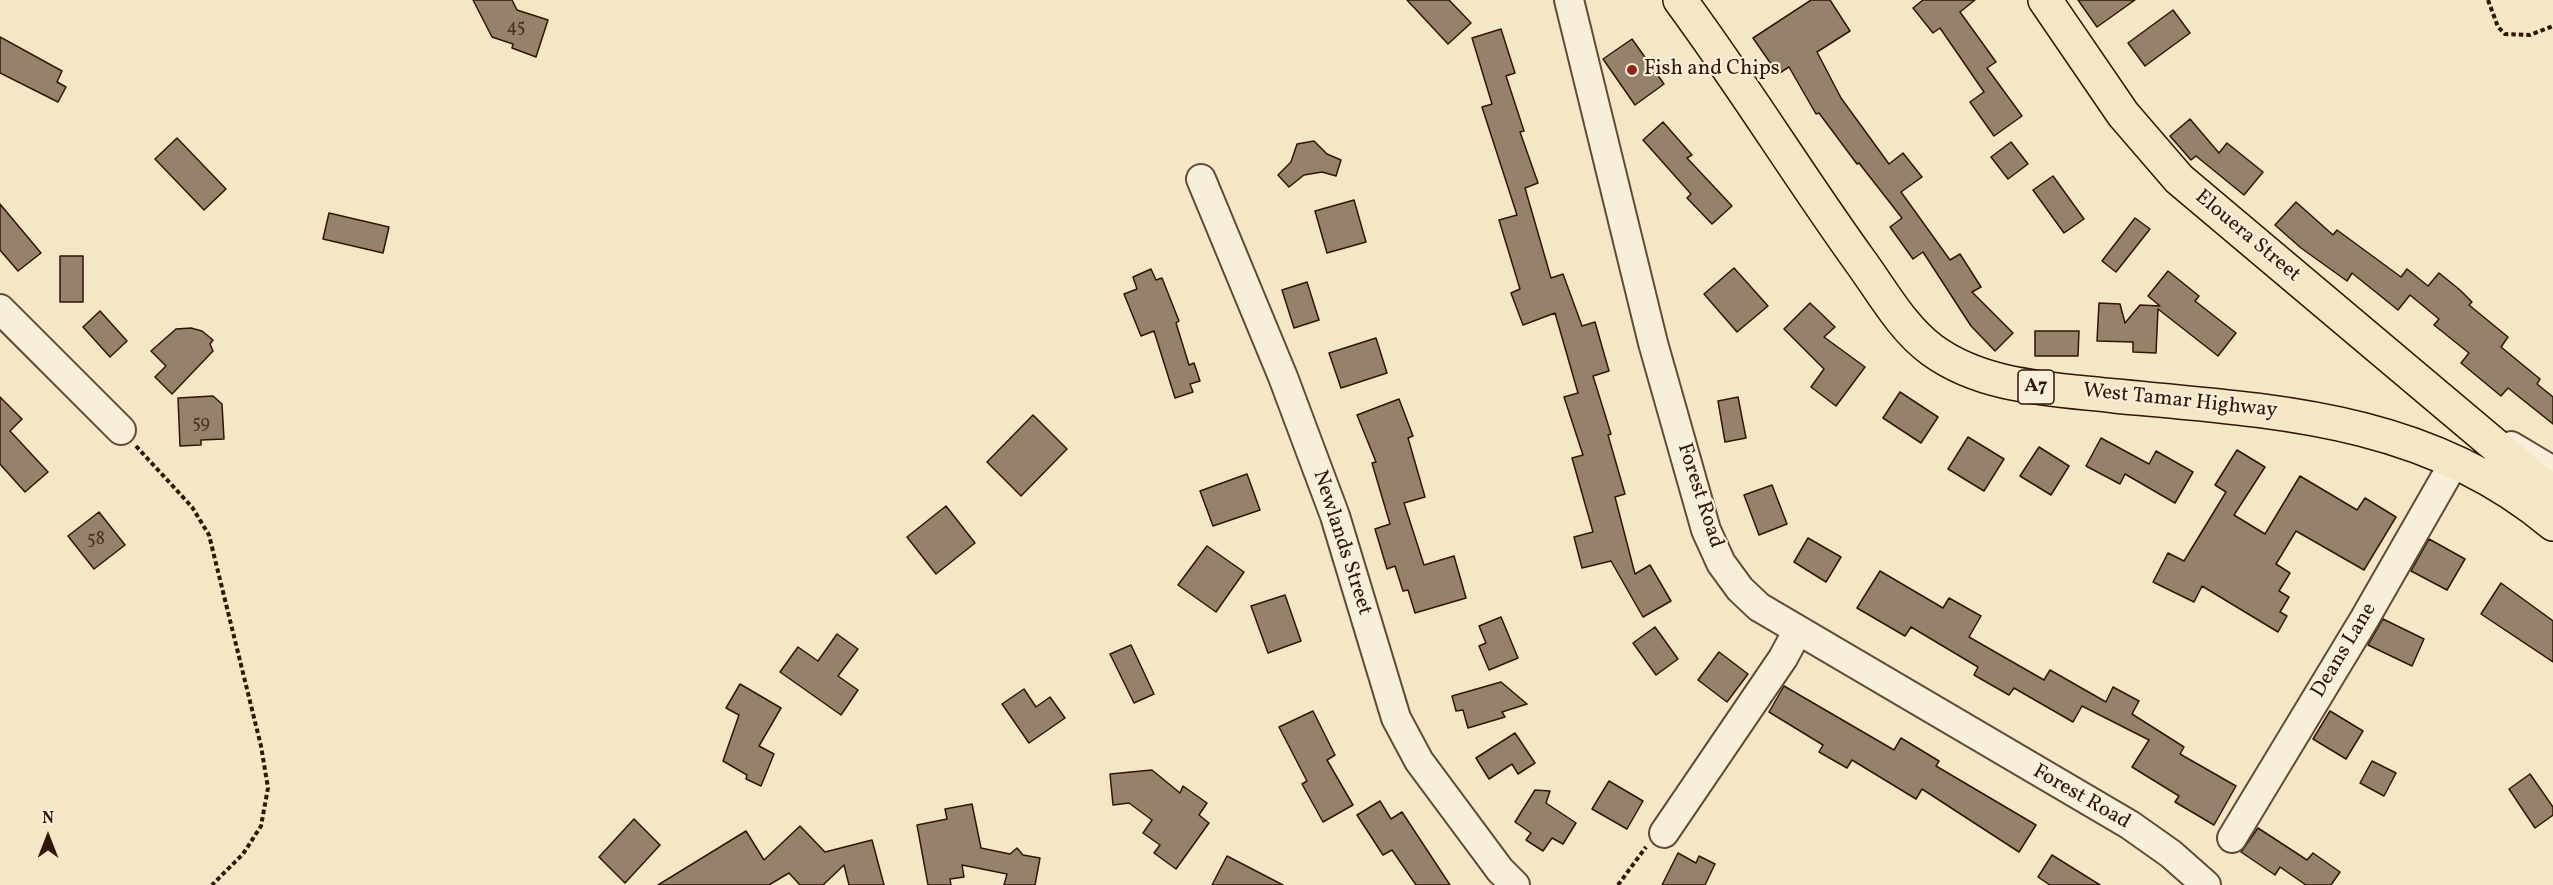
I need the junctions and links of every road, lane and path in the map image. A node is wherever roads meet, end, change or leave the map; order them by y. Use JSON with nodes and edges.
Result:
{"nodes":[{"id":1,"x":1569,"y":0,"type":"edge"},
{"id":2,"x":1680,"y":0,"type":"edge"},
{"id":3,"x":2044,"y":0,"type":"edge"},
{"id":4,"x":2488,"y":0,"type":"edge"},
{"id":5,"x":2553,"y":26,"type":"edge"},
{"id":6,"x":1201,"y":179,"type":"dead end"},
{"id":7,"x":0,"y":309,"type":"edge"},
{"id":8,"x":121,"y":430,"type":"joint"},
{"id":9,"x":2487,"y":437,"type":"junction"},
{"id":10,"x":2455,"y":461,"type":"junction"},
{"id":11,"x":2553,"y":471,"type":"edge"},
{"id":12,"x":2553,"y":494,"type":"edge"},
{"id":13,"x":2553,"y":524,"type":"edge"},
{"id":14,"x":1797,"y":632,"type":"junction"},
{"id":15,"x":1664,"y":833,"type":"joint"},
{"id":16,"x":2232,"y":838,"type":"dead end"},
{"id":17,"x":212,"y":885,"type":"edge"},
{"id":18,"x":1515,"y":885,"type":"edge"},
{"id":19,"x":1618,"y":885,"type":"edge"},
{"id":20,"x":2206,"y":885,"type":"edge"}],
"edges":[{"from":1,"to":14,"type":"street","name":"Forest Road"},
{"from":2,"to":10,"type":"highway","name":"West Tamar Highway","number":"A7"},
{"from":3,"to":9,"type":"highway","name":"Elouera Street"},
{"from":4,"to":5,"type":"path"},
{"from":6,"to":18,"type":"street","name":"Newlands Street"},
{"from":7,"to":8,"type":"street"},
{"from":8,"to":17,"type":"path"},
{"from":9,"to":11,"type":"street"},
{"from":9,"to":12,"type":"highway"},
{"from":10,"to":13,"type":"highway","name":"West Tamar Highway","number":"A7"},
{"from":10,"to":16,"type":"street","name":"Deans Lane"},
{"from":14,"to":15,"type":"street"},
{"from":14,"to":20,"type":"street","name":"Forest Road"},
{"from":15,"to":19,"type":"path"}]}
